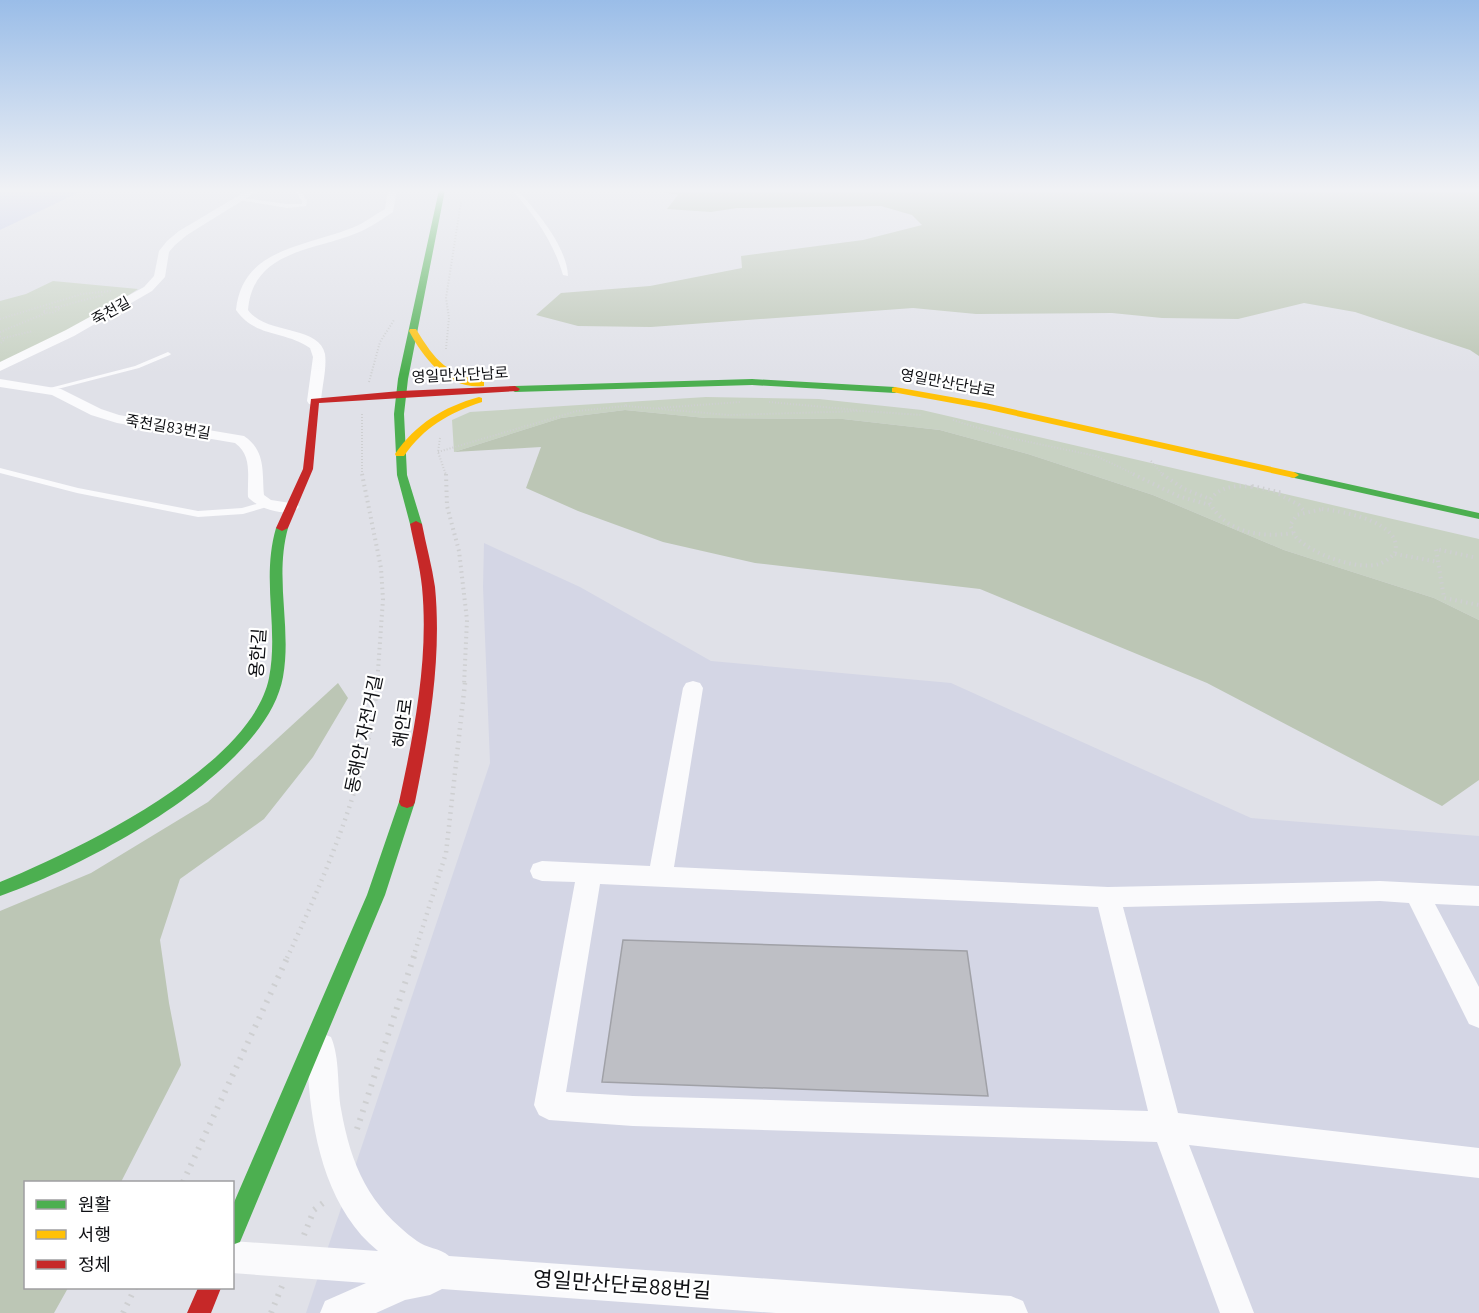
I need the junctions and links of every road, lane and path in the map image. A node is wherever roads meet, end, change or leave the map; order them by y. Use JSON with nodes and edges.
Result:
{"nodes":[{"id":1,"x":165,"y":251,"type":"edge"},
{"id":2,"x":288,"y":251,"type":"edge"},
{"id":3,"x":429,"y":251,"type":"edge"},
{"id":4,"x":558,"y":251,"type":"edge"},
{"id":5,"x":566,"y":275,"type":"dead end"},
{"id":6,"x":116,"y":291,"type":"dead end"},
{"id":7,"x":396,"y":310,"type":"dead end"},
{"id":8,"x":46,"y":313,"type":"junction"},
{"id":9,"x":2,"y":318,"type":"edge"},
{"id":10,"x":12,"y":326,"type":"junction"},
{"id":11,"x":413,"y":331,"type":"junction"},
{"id":12,"x":0,"y":334,"type":"edge"},
{"id":13,"x":0,"y":344,"type":"edge"},
{"id":14,"x":168,"y":354,"type":"dead end"},
{"id":15,"x":0,"y":367,"type":"edge"},
{"id":16,"x":0,"y":383,"type":"edge"},
{"id":17,"x":537,"y":388,"type":"junction"},
{"id":18,"x":46,"y":390,"type":"junction"},
{"id":19,"x":400,"y":394,"type":"junction"},
{"id":20,"x":365,"y":397,"type":"junction"},
{"id":21,"x":635,"y":399,"type":"dead end"},
{"id":22,"x":314,"y":401,"type":"junction"},
{"id":23,"x":746,"y":402,"type":"dead end"},
{"id":24,"x":769,"y":402,"type":"dead end"},
{"id":25,"x":626,"y":406,"type":"junction"},
{"id":26,"x":650,"y":409,"type":"junction"},
{"id":27,"x":863,"y":411,"type":"junction"},
{"id":28,"x":929,"y":416,"type":"dead end"},
{"id":29,"x":946,"y":418,"type":"dead end"},
{"id":30,"x":438,"y":452,"type":"dead end"},
{"id":31,"x":400,"y":454,"type":"junction"},
{"id":32,"x":1162,"y":463,"type":"dead end"},
{"id":33,"x":0,"y":470,"type":"edge"},
{"id":34,"x":1229,"y":480,"type":"dead end"},
{"id":35,"x":1262,"y":489,"type":"junction"},
{"id":36,"x":1293,"y":495,"type":"dead end"},
{"id":37,"x":1210,"y":500,"type":"junction"},
{"id":38,"x":267,"y":504,"type":"junction"},
{"id":39,"x":1210,"y":505,"type":"junction"},
{"id":40,"x":291,"y":507,"type":"junction"},
{"id":41,"x":1305,"y":512,"type":"junction"},
{"id":42,"x":1479,"y":516,"type":"edge"},
{"id":43,"x":1293,"y":534,"type":"junction"},
{"id":44,"x":1395,"y":554,"type":"junction"},
{"id":45,"x":1473,"y":557,"type":"dead end"},
{"id":46,"x":1438,"y":562,"type":"junction"},
{"id":47,"x":1479,"y":605,"type":"edge"},
{"id":48,"x":693,"y":688,"type":"dead end"},
{"id":49,"x":542,"y":871,"type":"dead end"},
{"id":50,"x":589,"y":874,"type":"junction"},
{"id":51,"x":660,"y":877,"type":"junction"},
{"id":52,"x":0,"y":889,"type":"edge"},
{"id":53,"x":1417,"y":893,"type":"junction"},
{"id":54,"x":1108,"y":897,"type":"junction"},
{"id":55,"x":1479,"y":897,"type":"edge"},
{"id":56,"x":1479,"y":1015,"type":"edge"},
{"id":57,"x":320,"y":1030,"type":"junction"},
{"id":58,"x":1167,"y":1127,"type":"junction"},
{"id":59,"x":1479,"y":1163,"type":"edge"},
{"id":60,"x":183,"y":1181,"type":"edge"},
{"id":61,"x":234,"y":1229,"type":"edge"},
{"id":62,"x":234,"y":1257,"type":"edge"},
{"id":63,"x":453,"y":1273,"type":"junction"},
{"id":64,"x":134,"y":1289,"type":"edge"},
{"id":65,"x":209,"y":1289,"type":"edge"},
{"id":66,"x":123,"y":1313,"type":"edge"},
{"id":67,"x":199,"y":1313,"type":"edge"},
{"id":68,"x":338,"y":1313,"type":"edge"},
{"id":69,"x":1011,"y":1313,"type":"edge"},
{"id":70,"x":1237,"y":1313,"type":"edge"}],
"edges":[{"from":1,"to":15,"type":"street","name":"죽천길"},
{"from":2,"to":22,"type":"street"},
{"from":3,"to":11,"type":"street","name":"해안로"},
{"from":4,"to":5,"type":"lane"},
{"from":6,"to":9,"type":"path"},
{"from":7,"to":20,"type":"path","name":"동해안 자전거길"},
{"from":8,"to":8,"type":"path"},
{"from":8,"to":10,"type":"path"},
{"from":9,"to":10,"type":"path"},
{"from":10,"to":12,"type":"path"},
{"from":11,"to":17,"type":"street"},
{"from":11,"to":19,"type":"street","name":"해안로"},
{"from":12,"to":13,"type":"path"},
{"from":14,"to":18,"type":"lane"},
{"from":16,"to":18,"type":"street","name":"죽천길83번길"},
{"from":17,"to":19,"type":"street","name":"영일만산단남로"},
{"from":17,"to":31,"type":"street"},
{"from":17,"to":42,"type":"street","name":"영일만산단남로"},
{"from":18,"to":38,"type":"street","name":"죽천길83번길"},
{"from":19,"to":20,"type":"street"},
{"from":19,"to":31,"type":"street","name":"해안로"},
{"from":20,"to":22,"type":"street"},
{"from":20,"to":60,"type":"path","name":"동해안 자전거길"},
{"from":21,"to":25,"type":"path"},
{"from":22,"to":40,"type":"street","name":"용한길"},
{"from":23,"to":26,"type":"path"},
{"from":24,"to":27,"type":"path"},
{"from":25,"to":26,"type":"path"},
{"from":25,"to":30,"type":"path"},
{"from":26,"to":27,"type":"path"},
{"from":27,"to":28,"type":"path"},
{"from":29,"to":39,"type":"path"},
{"from":31,"to":57,"type":"street","name":"해안로"},
{"from":32,"to":37,"type":"path"},
{"from":33,"to":38,"type":"lane"},
{"from":34,"to":35,"type":"path"},
{"from":35,"to":36,"type":"path"},
{"from":35,"to":37,"type":"path"},
{"from":35,"to":41,"type":"path"},
{"from":37,"to":39,"type":"path"},
{"from":38,"to":40,"type":"street"},
{"from":39,"to":43,"type":"path"},
{"from":40,"to":52,"type":"street","name":"용한길"},
{"from":41,"to":43,"type":"path"},
{"from":41,"to":44,"type":"path"},
{"from":43,"to":44,"type":"path"},
{"from":44,"to":46,"type":"path"},
{"from":45,"to":46,"type":"path"},
{"from":46,"to":47,"type":"path"},
{"from":48,"to":51,"type":"street"},
{"from":49,"to":50,"type":"street"},
{"from":50,"to":51,"type":"street"},
{"from":50,"to":58,"type":"street"},
{"from":51,"to":54,"type":"street"},
{"from":53,"to":54,"type":"street"},
{"from":53,"to":55,"type":"street"},
{"from":53,"to":56,"type":"street"},
{"from":54,"to":58,"type":"street"},
{"from":57,"to":61,"type":"street","name":"해안로"},
{"from":57,"to":63,"type":"street"},
{"from":58,"to":59,"type":"street"},
{"from":58,"to":70,"type":"street"},
{"from":62,"to":63,"type":"street","name":"영일만산단로88번길"},
{"from":63,"to":68,"type":"street"},
{"from":63,"to":69,"type":"street","name":"영일만산단로88번길"},
{"from":64,"to":66,"type":"path"},
{"from":65,"to":67,"type":"street"}]}
